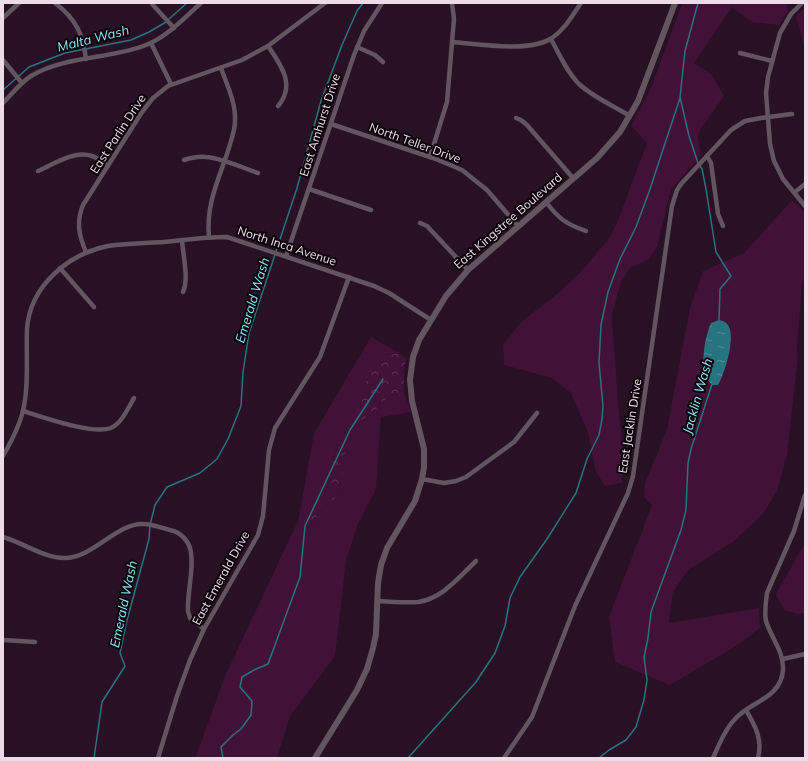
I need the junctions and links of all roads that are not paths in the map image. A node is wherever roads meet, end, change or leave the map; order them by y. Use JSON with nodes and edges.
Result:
{"nodes":[{"id":1,"x":19,"y":3,"type":"edge"},
{"id":2,"x":55,"y":3,"type":"edge"},
{"id":3,"x":201,"y":3,"type":"edge"},
{"id":4,"x":324,"y":3,"type":"edge"},
{"id":5,"x":382,"y":3,"type":"edge"},
{"id":6,"x":452,"y":3,"type":"edge"},
{"id":7,"x":581,"y":3,"type":"edge"},
{"id":8,"x":675,"y":3,"type":"edge"},
{"id":9,"x":802,"y":3,"type":"edge"},
{"id":10,"x":152,"y":4,"type":"edge"},
{"id":11,"x":61,"y":5,"type":"edge"},
{"id":12,"x":3,"y":18,"type":"edge"},
{"id":13,"x":174,"y":28,"type":"junction"},
{"id":14,"x":551,"y":39,"type":"junction"},
{"id":15,"x":452,"y":42,"type":"junction"},
{"id":16,"x":151,"y":43,"type":"junction"},
{"id":17,"x":268,"y":46,"type":"junction"},
{"id":18,"x":357,"y":47,"type":"junction"},
{"id":19,"x":740,"y":53,"type":"dead end"},
{"id":20,"x":86,"y":59,"type":"junction"},
{"id":21,"x":3,"y":60,"type":"edge"},
{"id":22,"x":772,"y":61,"type":"junction"},
{"id":23,"x":383,"y":62,"type":"dead end"},
{"id":24,"x":221,"y":68,"type":"junction"},
{"id":25,"x":22,"y":83,"type":"junction"},
{"id":26,"x":171,"y":84,"type":"junction"},
{"id":27,"x":3,"y":104,"type":"edge"},
{"id":28,"x":278,"y":106,"type":"dead end"},
{"id":29,"x":792,"y":114,"type":"dead end"},
{"id":30,"x":630,"y":116,"type":"junction"},
{"id":31,"x":768,"y":117,"type":"junction"},
{"id":32,"x":516,"y":118,"type":"dead end"},
{"id":33,"x":331,"y":124,"type":"junction"},
{"id":34,"x":707,"y":156,"type":"junction"},
{"id":35,"x":430,"y":157,"type":"junction"},
{"id":36,"x":184,"y":160,"type":"dead end"},
{"id":37,"x":224,"y":161,"type":"junction"},
{"id":38,"x":108,"y":166,"type":"junction"},
{"id":39,"x":38,"y":171,"type":"dead end"},
{"id":40,"x":258,"y":173,"type":"dead end"},
{"id":41,"x":573,"y":178,"type":"junction"},
{"id":42,"x":805,"y":184,"type":"edge"},
{"id":43,"x":309,"y":189,"type":"junction"},
{"id":44,"x":795,"y":192,"type":"junction"},
{"id":45,"x":546,"y":202,"type":"junction"},
{"id":46,"x":805,"y":206,"type":"edge"},
{"id":47,"x":371,"y":210,"type":"dead end"},
{"id":48,"x":420,"y":224,"type":"dead end"},
{"id":49,"x":518,"y":226,"type":"junction"},
{"id":50,"x":723,"y":226,"type":"dead end"},
{"id":51,"x":586,"y":231,"type":"dead end"},
{"id":52,"x":209,"y":237,"type":"junction"},
{"id":53,"x":182,"y":240,"type":"junction"},
{"id":54,"x":86,"y":252,"type":"junction"},
{"id":55,"x":286,"y":256,"type":"junction"},
{"id":56,"x":60,"y":268,"type":"junction"},
{"id":57,"x":468,"y":270,"type":"junction"},
{"id":58,"x":349,"y":277,"type":"junction"},
{"id":59,"x":182,"y":292,"type":"dead end"},
{"id":60,"x":94,"y":307,"type":"dead end"},
{"id":61,"x":430,"y":320,"type":"junction"},
{"id":62,"x":134,"y":398,"type":"dead end"},
{"id":63,"x":23,"y":411,"type":"junction"},
{"id":64,"x":537,"y":412,"type":"dead end"},
{"id":65,"x":3,"y":456,"type":"edge"},
{"id":66,"x":422,"y":479,"type":"junction"},
{"id":67,"x":805,"y":495,"type":"edge"},
{"id":68,"x":3,"y":537,"type":"edge"},
{"id":69,"x":476,"y":562,"type":"dead end"},
{"id":70,"x":377,"y":601,"type":"junction"},
{"id":71,"x":204,"y":629,"type":"junction"},
{"id":72,"x":3,"y":640,"type":"edge"},
{"id":73,"x":36,"y":642,"type":"dead end"},
{"id":74,"x":805,"y":654,"type":"edge"},
{"id":75,"x":783,"y":659,"type":"junction"},
{"id":76,"x":746,"y":710,"type":"junction"},
{"id":77,"x":158,"y":758,"type":"edge"},
{"id":78,"x":315,"y":758,"type":"edge"},
{"id":79,"x":504,"y":758,"type":"edge"},
{"id":80,"x":713,"y":758,"type":"edge"},
{"id":81,"x":758,"y":758,"type":"edge"}],
"edges":[{"from":1,"to":12,"type":"street"},
{"from":2,"to":11,"type":"street"},
{"from":3,"to":13,"type":"street"},
{"from":4,"to":17,"type":"street","name":"East Parlin Drive"},
{"from":5,"to":18,"type":"street","name":"East Amhurst Drive"},
{"from":6,"to":15,"type":"street"},
{"from":7,"to":14,"type":"street"},
{"from":8,"to":30,"type":"street","name":"East Kingstree Boulevard"},
{"from":9,"to":22,"type":"street"},
{"from":10,"to":13,"type":"street"},
{"from":11,"to":20,"type":"street"},
{"from":13,"to":16,"type":"street"},
{"from":14,"to":15,"type":"street"},
{"from":14,"to":30,"type":"street"},
{"from":15,"to":35,"type":"street"},
{"from":16,"to":20,"type":"street"},
{"from":16,"to":26,"type":"street"},
{"from":17,"to":24,"type":"street","name":"East Parlin Drive"},
{"from":17,"to":28,"type":"street"},
{"from":18,"to":23,"type":"street"},
{"from":18,"to":33,"type":"street","name":"East Amhurst Drive"},
{"from":19,"to":22,"type":"street"},
{"from":20,"to":25,"type":"street"},
{"from":21,"to":25,"type":"street"},
{"from":22,"to":31,"type":"street"},
{"from":24,"to":26,"type":"street","name":"East Parlin Drive"},
{"from":24,"to":37,"type":"street"},
{"from":25,"to":27,"type":"street"},
{"from":26,"to":38,"type":"street","name":"East Parlin Drive"},
{"from":29,"to":31,"type":"street","name":"East Jacklin Drive"},
{"from":30,"to":41,"type":"street","name":"East Kingstree Boulevard"},
{"from":31,"to":34,"type":"street","name":"East Jacklin Drive"},
{"from":31,"to":44,"type":"street"},
{"from":32,"to":41,"type":"street"},
{"from":33,"to":35,"type":"street","name":"North Teller Drive"},
{"from":33,"to":43,"type":"street","name":"East Amhurst Drive"},
{"from":34,"to":50,"type":"street"},
{"from":34,"to":79,"type":"street","name":"East Jacklin Drive"},
{"from":35,"to":49,"type":"street","name":"North Teller Drive"},
{"from":36,"to":37,"type":"street"},
{"from":37,"to":40,"type":"street"},
{"from":37,"to":52,"type":"street"},
{"from":38,"to":39,"type":"street"},
{"from":38,"to":54,"type":"street","name":"East Parlin Drive"},
{"from":41,"to":45,"type":"street","name":"East Kingstree Boulevard"},
{"from":42,"to":44,"type":"street"},
{"from":43,"to":47,"type":"street"},
{"from":43,"to":55,"type":"street","name":"East Amhurst Drive"},
{"from":44,"to":46,"type":"street"},
{"from":45,"to":49,"type":"street","name":"East Kingstree Boulevard"},
{"from":45,"to":51,"type":"street"},
{"from":48,"to":57,"type":"street"},
{"from":49,"to":57,"type":"street","name":"East Kingstree Boulevard"},
{"from":52,"to":53,"type":"street","name":"North Inca Avenue"},
{"from":52,"to":55,"type":"street","name":"North Inca Avenue"},
{"from":53,"to":54,"type":"street","name":"North Inca Avenue"},
{"from":53,"to":59,"type":"street"},
{"from":54,"to":56,"type":"street","name":"North Inca Avenue"},
{"from":55,"to":58,"type":"street","name":"North Inca Avenue"},
{"from":56,"to":60,"type":"street"},
{"from":56,"to":63,"type":"street","name":"North Inca Avenue"},
{"from":57,"to":61,"type":"street","name":"East Kingstree Boulevard"},
{"from":58,"to":61,"type":"street","name":"North Inca Avenue"},
{"from":58,"to":71,"type":"street","name":"East Emerald Drive"},
{"from":61,"to":66,"type":"street","name":"East Kingstree Boulevard"},
{"from":62,"to":63,"type":"street"},
{"from":63,"to":65,"type":"street","name":"North Inca Avenue"},
{"from":64,"to":66,"type":"street"},
{"from":66,"to":70,"type":"street","name":"East Kingstree Boulevard"},
{"from":67,"to":75,"type":"street"},
{"from":68,"to":71,"type":"street"},
{"from":69,"to":70,"type":"street"},
{"from":70,"to":78,"type":"street","name":"East Kingstree Boulevard"},
{"from":71,"to":77,"type":"street","name":"East Emerald Drive"},
{"from":72,"to":73,"type":"street"},
{"from":74,"to":75,"type":"street"},
{"from":75,"to":76,"type":"street"},
{"from":76,"to":80,"type":"street"},
{"from":76,"to":81,"type":"street"}]}
